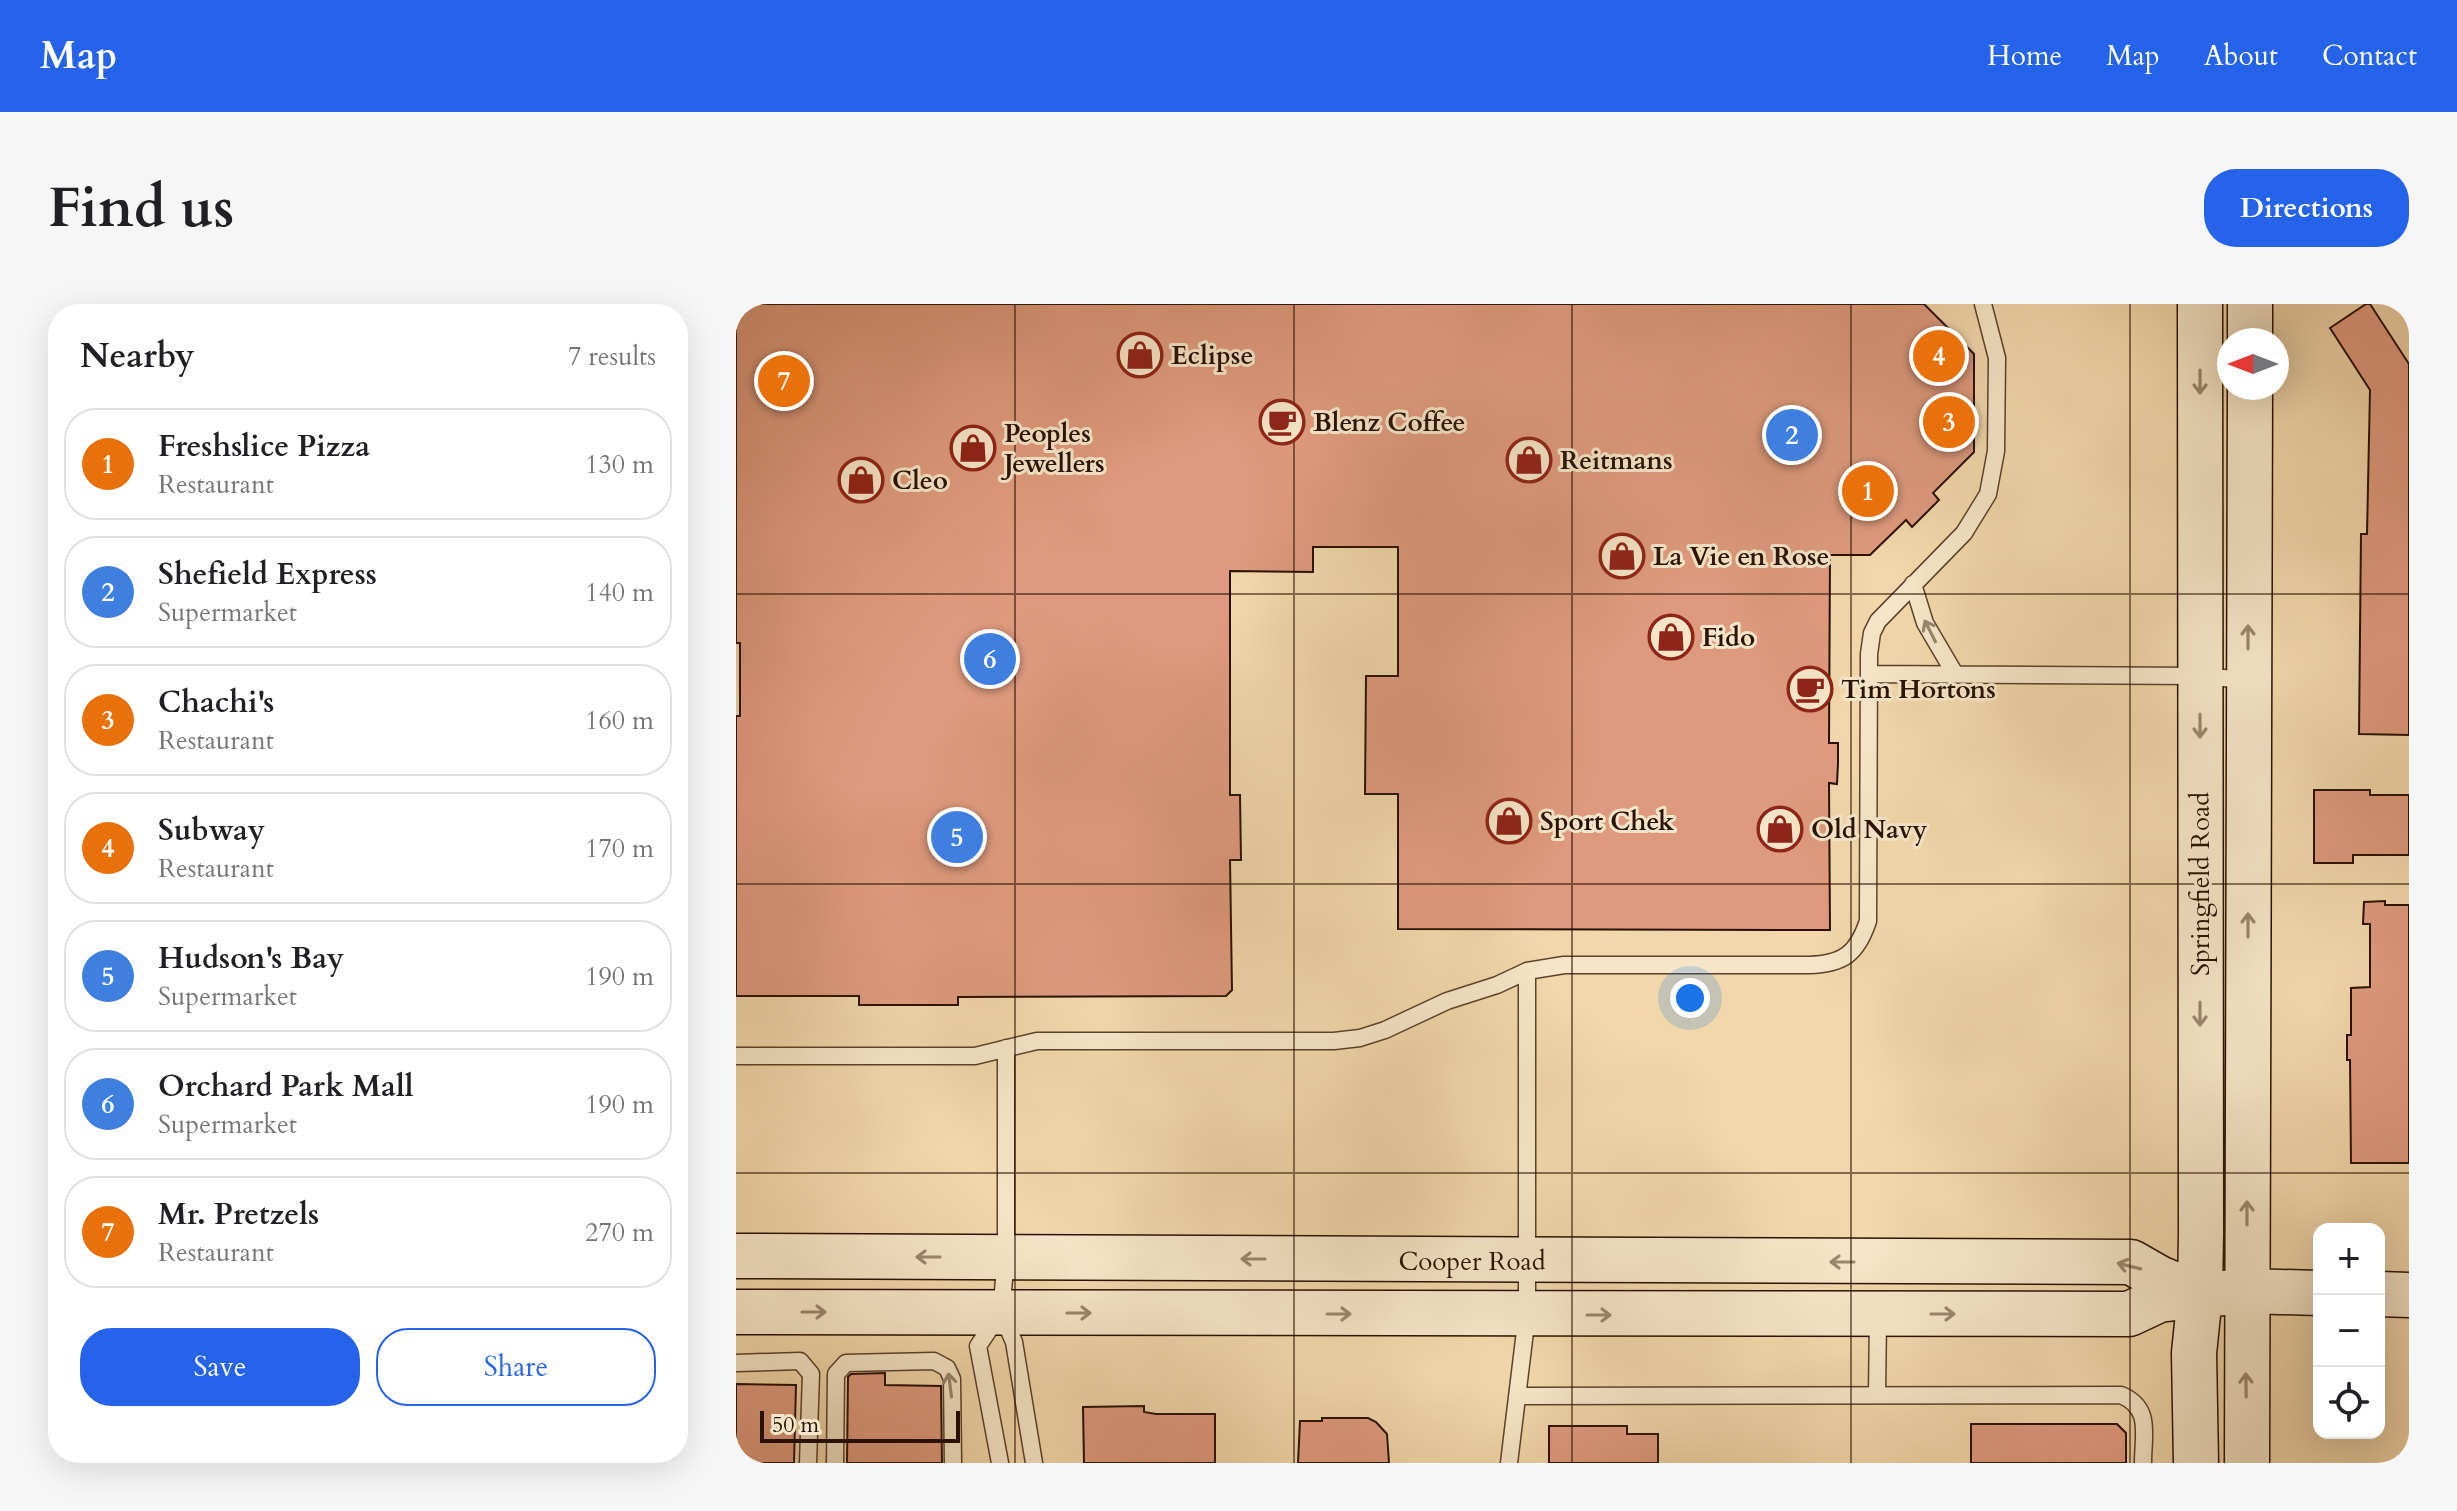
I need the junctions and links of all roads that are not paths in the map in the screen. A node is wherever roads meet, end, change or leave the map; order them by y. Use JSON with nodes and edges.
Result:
{"nodes":[{"id":1,"x":1983,"y":304,"type":"edge"},
{"id":2,"x":2200,"y":304,"type":"edge"},
{"id":3,"x":2250,"y":304,"type":"edge"},
{"id":4,"x":2250,"y":328,"type":"edge"},
{"id":5,"x":2250,"y":400,"type":"edge"},
{"id":6,"x":1913,"y":584,"type":"junction"},
{"id":7,"x":1869,"y":674,"type":"junction"},
{"id":8,"x":1955,"y":674,"type":"junction"},
{"id":9,"x":2200,"y":676,"type":"junction"},
{"id":10,"x":2248,"y":680,"type":"junction"},
{"id":11,"x":1527,"y":971,"type":"junction"},
{"id":12,"x":1006,"y":1048,"type":"junction"},
{"id":13,"x":736,"y":1056,"type":"edge"},
{"id":14,"x":736,"y":1256,"type":"edge"},
{"id":15,"x":1006,"y":1258,"type":"junction"},
{"id":16,"x":1527,"y":1261,"type":"junction"},
{"id":17,"x":2247,"y":1291,"type":"junction"},
{"id":18,"x":2313,"y":1293,"type":"edge"},
{"id":19,"x":2385,"y":1294,"type":"edge"},
{"id":20,"x":2200,"y":1295,"type":"junction"},
{"id":21,"x":2409,"y":1295,"type":"edge"},
{"id":22,"x":736,"y":1312,"type":"edge"},
{"id":23,"x":1001,"y":1312,"type":"junction"},
{"id":24,"x":1527,"y":1315,"type":"junction"},
{"id":25,"x":1878,"y":1315,"type":"junction"},
{"id":26,"x":736,"y":1363,"type":"edge"},
{"id":27,"x":1877,"y":1395,"type":"junction"},
{"id":28,"x":1517,"y":1396,"type":"junction"},
{"id":29,"x":808,"y":1463,"type":"edge"},
{"id":30,"x":835,"y":1463,"type":"edge"},
{"id":31,"x":953,"y":1463,"type":"edge"},
{"id":32,"x":1000,"y":1463,"type":"edge"},
{"id":33,"x":1034,"y":1463,"type":"edge"},
{"id":34,"x":1509,"y":1463,"type":"edge"},
{"id":35,"x":2143,"y":1463,"type":"edge"},
{"id":36,"x":2196,"y":1463,"type":"edge"},
{"id":37,"x":2247,"y":1463,"type":"edge"}],
"edges":[{"from":1,"to":6,"type":"lane"},
{"from":2,"to":9,"type":"main road","name":"Springfield Road","one_way":true},
{"from":3,"to":4,"type":"main road"},
{"from":10,"to":5,"type":"main road","name":"Springfield Road","one_way":true},
{"from":6,"to":7,"type":"lane"},
{"from":8,"to":6,"type":"lane","one_way":true},
{"from":7,"to":8,"type":"lane"},
{"from":7,"to":11,"type":"lane"},
{"from":8,"to":9,"type":"lane"},
{"from":9,"to":10,"type":"lane"},
{"from":9,"to":20,"type":"main road","name":"Springfield Road","one_way":true},
{"from":17,"to":10,"type":"main road","name":"Springfield Road","one_way":true},
{"from":11,"to":12,"type":"lane"},
{"from":11,"to":16,"type":"lane"},
{"from":12,"to":13,"type":"lane"},
{"from":12,"to":15,"type":"lane"},
{"from":15,"to":14,"type":"main road","name":"Cooper Road","one_way":true},
{"from":16,"to":15,"type":"main road","name":"Cooper Road","one_way":true},
{"from":15,"to":23,"type":"lane"},
{"from":20,"to":16,"type":"main road","name":"Cooper Road","one_way":true},
{"from":16,"to":24,"type":"lane"},
{"from":17,"to":18,"type":"main road","name":"Cooper Road"},
{"from":17,"to":20,"type":"main road","name":"Cooper Road"},
{"from":37,"to":17,"type":"main road","name":"Springfield Road","one_way":true},
{"from":19,"to":21,"type":"main road"},
{"from":25,"to":20,"type":"main road","name":"Cooper Road","one_way":true},
{"from":20,"to":36,"type":"main road","name":"Springfield Road"},
{"from":22,"to":23,"type":"main road","name":"Cooper Road","one_way":true},
{"from":23,"to":24,"type":"main road","name":"Cooper Road","one_way":true},
{"from":23,"to":32,"type":"lane"},
{"from":23,"to":33,"type":"lane"},
{"from":24,"to":25,"type":"main road","name":"Cooper Road","one_way":true},
{"from":24,"to":28,"type":"lane"},
{"from":25,"to":27,"type":"lane"},
{"from":26,"to":29,"type":"lane"},
{"from":27,"to":28,"type":"lane"},
{"from":27,"to":35,"type":"lane"},
{"from":28,"to":34,"type":"lane"},
{"from":31,"to":30,"type":"lane","one_way":true}]}
